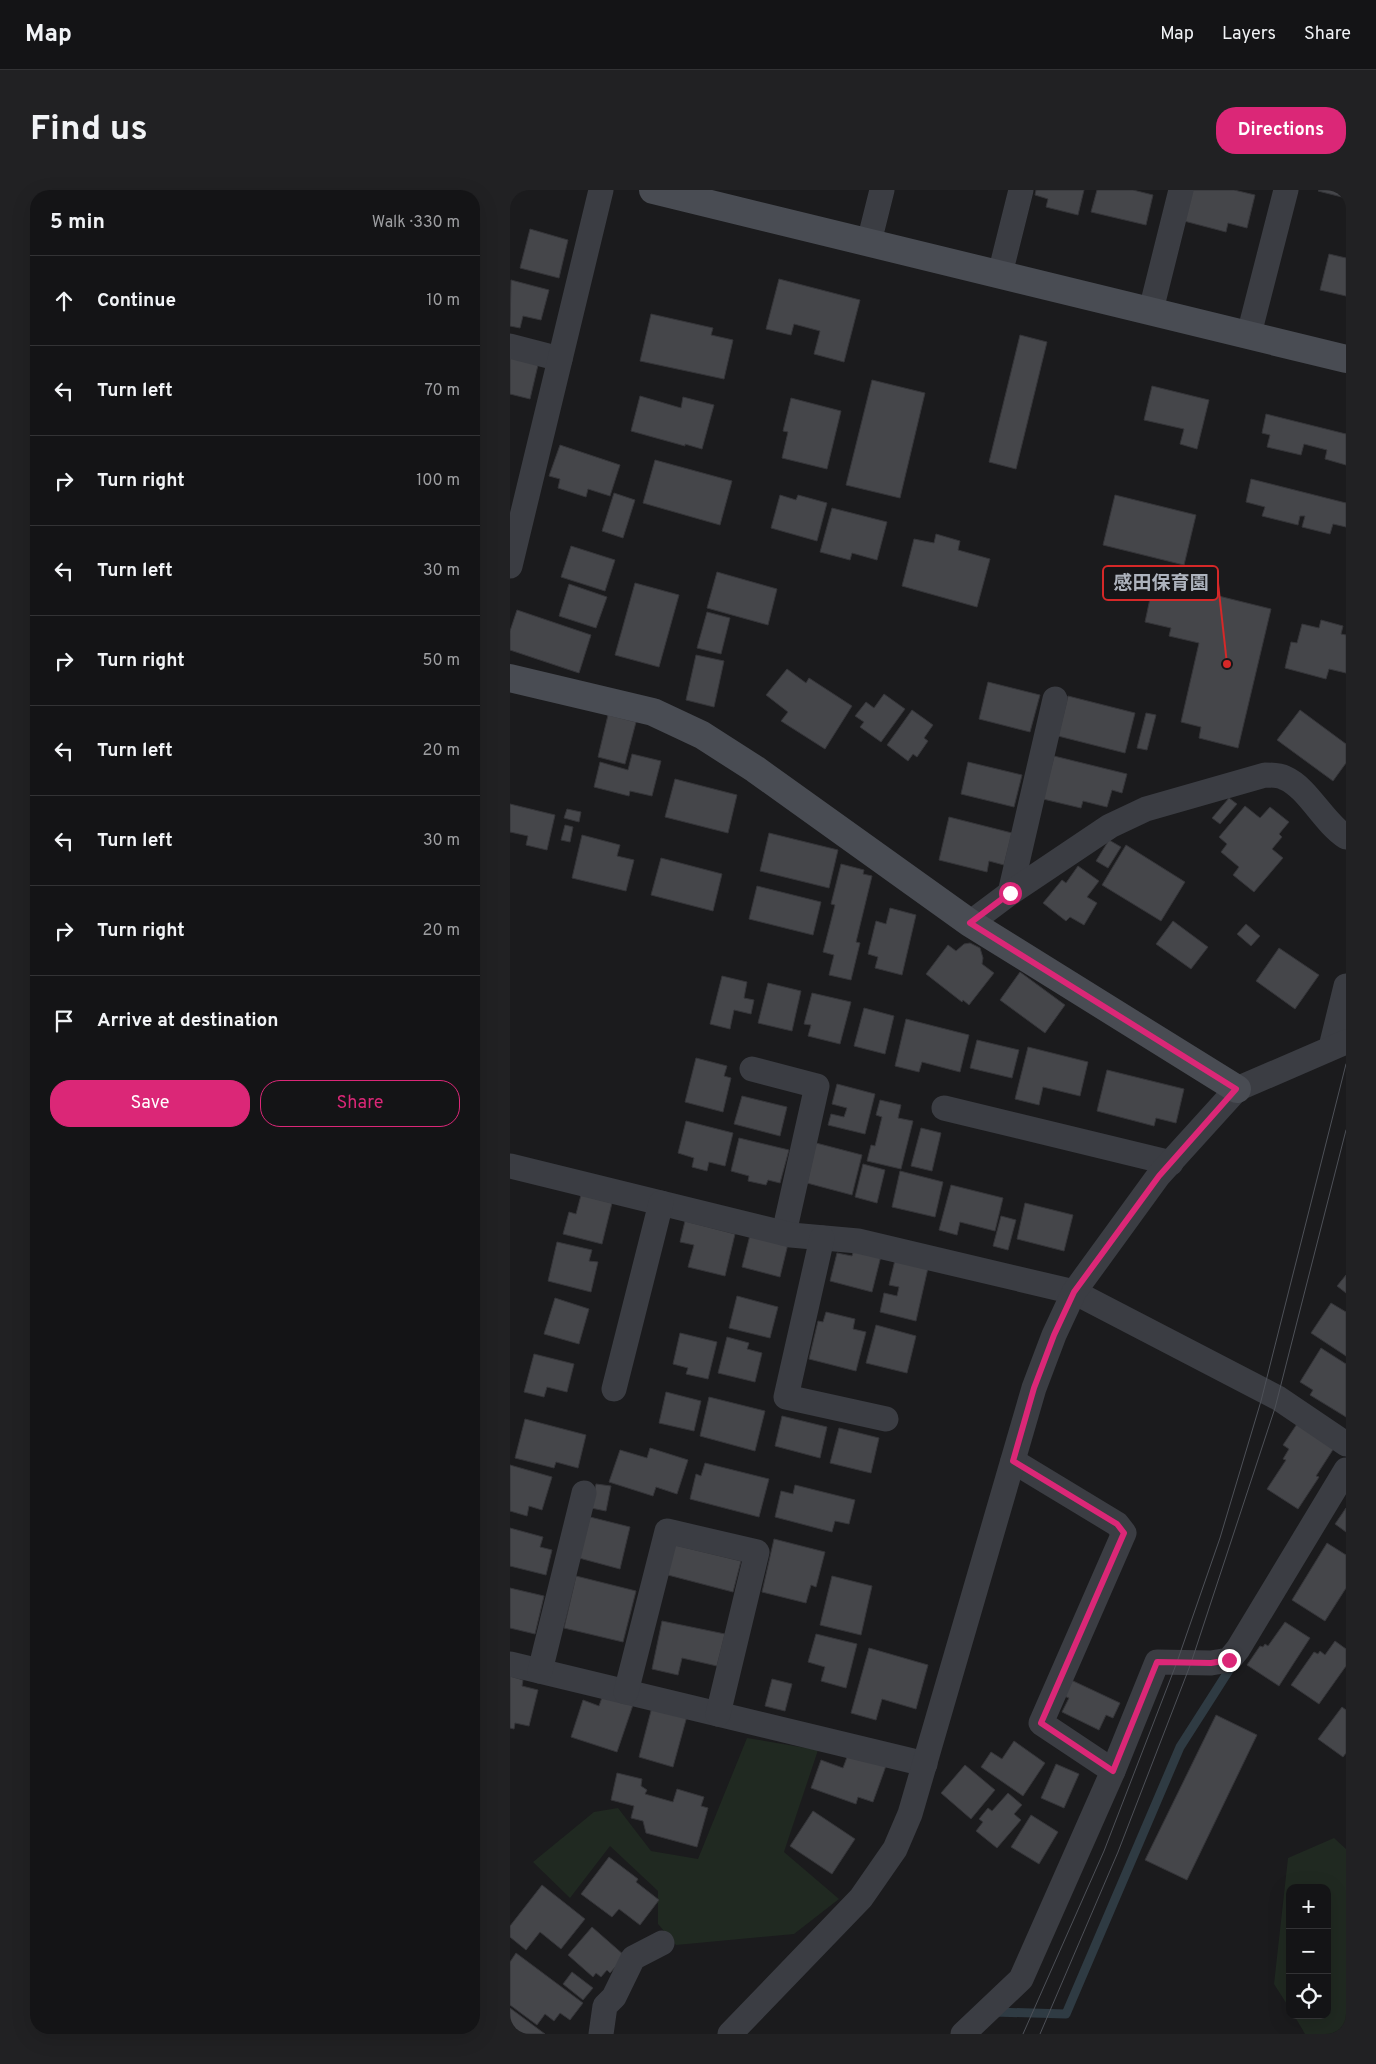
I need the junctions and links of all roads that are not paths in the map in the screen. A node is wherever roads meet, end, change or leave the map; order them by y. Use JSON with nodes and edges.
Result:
{"nodes":[{"id":1,"x":601,"y":190,"type":"edge"},
{"id":2,"x":653,"y":190,"type":"edge"},
{"id":3,"x":882,"y":190,"type":"edge"},
{"id":4,"x":1021,"y":190,"type":"edge"},
{"id":5,"x":1181,"y":190,"type":"edge"},
{"id":6,"x":1286,"y":190,"type":"edge"},
{"id":7,"x":699,"y":195,"type":"edge"},
{"id":8,"x":869,"y":242,"type":"junction"},
{"id":9,"x":1000,"y":274,"type":"junction"},
{"id":10,"x":1150,"y":310,"type":"junction"},
{"id":11,"x":1250,"y":334,"type":"junction"},
{"id":12,"x":510,"y":346,"type":"edge"},
{"id":13,"x":560,"y":359,"type":"junction"},
{"id":14,"x":1346,"y":359,"type":"edge"},
{"id":15,"x":510,"y":566,"type":"edge"},
{"id":16,"x":510,"y":678,"type":"edge"},
{"id":17,"x":1056,"y":699,"type":"dead end"},
{"id":18,"x":1346,"y":837,"type":"edge"},
{"id":19,"x":1010,"y":893,"type":"junction"},
{"id":20,"x":970,"y":923,"type":"junction"},
{"id":21,"x":1346,"y":986,"type":"edge"},
{"id":22,"x":1339,"y":1044,"type":"edge"},
{"id":23,"x":752,"y":1069,"type":"dead end"},
{"id":24,"x":1236,"y":1089,"type":"junction"},
{"id":25,"x":944,"y":1108,"type":"dead end"},
{"id":26,"x":1171,"y":1163,"type":"junction"},
{"id":27,"x":510,"y":1166,"type":"edge"},
{"id":28,"x":661,"y":1203,"type":"junction"},
{"id":29,"x":784,"y":1233,"type":"junction"},
{"id":30,"x":822,"y":1238,"type":"junction"},
{"id":31,"x":1074,"y":1292,"type":"junction"},
{"id":32,"x":614,"y":1389,"type":"dead end"},
{"id":33,"x":886,"y":1419,"type":"dead end"},
{"id":34,"x":1346,"y":1444,"type":"edge"},
{"id":35,"x":1013,"y":1461,"type":"junction"},
{"id":36,"x":1346,"y":1470,"type":"edge"},
{"id":37,"x":584,"y":1493,"type":"dead end"},
{"id":38,"x":510,"y":1664,"type":"edge"},
{"id":39,"x":540,"y":1671,"type":"junction"},
{"id":40,"x":626,"y":1692,"type":"junction"},
{"id":41,"x":718,"y":1714,"type":"junction"},
{"id":42,"x":925,"y":1764,"type":"junction"},
{"id":43,"x":1113,"y":1771,"type":"junction"},
{"id":44,"x":662,"y":1943,"type":"dead end"},
{"id":45,"x":601,"y":2034,"type":"edge"},
{"id":46,"x":730,"y":2034,"type":"edge"},
{"id":47,"x":963,"y":2034,"type":"edge"}],
"edges":[{"from":1,"to":13,"type":"street"},
{"from":2,"to":7,"type":"street"},
{"from":3,"to":8,"type":"street"},
{"from":4,"to":9,"type":"street"},
{"from":5,"to":10,"type":"street"},
{"from":6,"to":11,"type":"street"},
{"from":7,"to":8,"type":"street"},
{"from":8,"to":9,"type":"street"},
{"from":9,"to":10,"type":"street"},
{"from":10,"to":11,"type":"street"},
{"from":11,"to":14,"type":"street"},
{"from":12,"to":13,"type":"street"},
{"from":13,"to":15,"type":"street"},
{"from":16,"to":20,"type":"street"},
{"from":17,"to":19,"type":"street"},
{"from":18,"to":19,"type":"street"},
{"from":19,"to":20,"type":"street"},
{"from":20,"to":24,"type":"street"},
{"from":21,"to":22,"type":"street"},
{"from":22,"to":24,"type":"street"},
{"from":23,"to":29,"type":"street"},
{"from":24,"to":26,"type":"street"},
{"from":25,"to":26,"type":"street"},
{"from":26,"to":31,"type":"street"},
{"from":27,"to":28,"type":"street"},
{"from":28,"to":29,"type":"street"},
{"from":28,"to":32,"type":"street"},
{"from":29,"to":30,"type":"street"},
{"from":30,"to":31,"type":"street"},
{"from":30,"to":33,"type":"street"},
{"from":31,"to":34,"type":"street"},
{"from":31,"to":35,"type":"street"},
{"from":35,"to":42,"type":"street"},
{"from":35,"to":43,"type":"street"},
{"from":36,"to":43,"type":"street"},
{"from":37,"to":39,"type":"street"},
{"from":38,"to":39,"type":"street"},
{"from":39,"to":40,"type":"street"},
{"from":40,"to":41,"type":"street"},
{"from":40,"to":41,"type":"street"},
{"from":41,"to":42,"type":"street"},
{"from":42,"to":46,"type":"street"},
{"from":43,"to":47,"type":"street"},
{"from":44,"to":45,"type":"street"}]}
